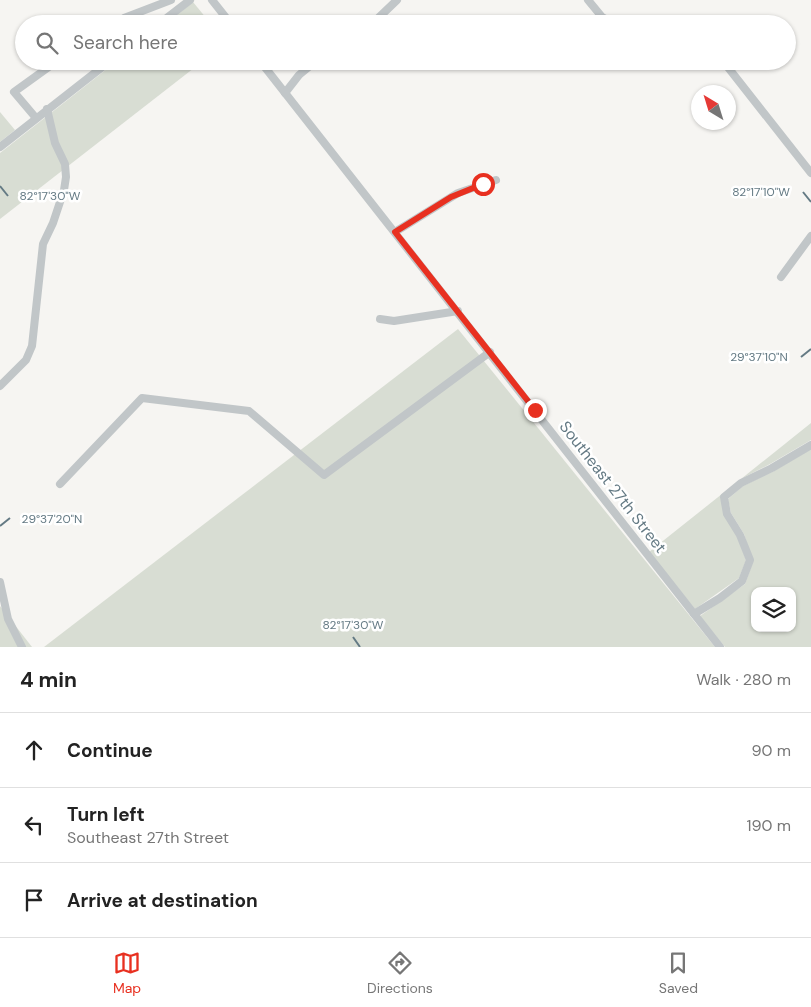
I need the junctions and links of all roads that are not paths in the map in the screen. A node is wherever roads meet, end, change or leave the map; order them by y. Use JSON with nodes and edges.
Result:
{"nodes":[{"id":1,"x":171,"y":0,"type":"edge"},
{"id":2,"x":190,"y":0,"type":"edge"},
{"id":3,"x":212,"y":0,"type":"edge"},
{"id":4,"x":397,"y":0,"type":"edge"},
{"id":5,"x":588,"y":0,"type":"edge"},
{"id":6,"x":132,"y":15,"type":"edge"},
{"id":7,"x":171,"y":15,"type":"edge"},
{"id":8,"x":224,"y":15,"type":"edge"},
{"id":9,"x":381,"y":15,"type":"edge"},
{"id":10,"x":600,"y":15,"type":"edge"},
{"id":11,"x":45,"y":70,"type":"edge"},
{"id":12,"x":98,"y":70,"type":"edge"},
{"id":13,"x":267,"y":70,"type":"edge"},
{"id":14,"x":305,"y":70,"type":"edge"},
{"id":15,"x":731,"y":70,"type":"edge"},
{"id":16,"x":285,"y":93,"type":"junction"},
{"id":17,"x":47,"y":109,"type":"junction"},
{"id":18,"x":36,"y":118,"type":"junction"},
{"id":19,"x":0,"y":148,"type":"edge"},
{"id":20,"x":811,"y":173,"type":"edge"},
{"id":21,"x":496,"y":180,"type":"dead end"},
{"id":22,"x":395,"y":232,"type":"junction"},
{"id":23,"x":811,"y":236,"type":"edge"},
{"id":24,"x":781,"y":278,"type":"dead end"},
{"id":25,"x":458,"y":311,"type":"junction"},
{"id":26,"x":380,"y":319,"type":"dead end"},
{"id":27,"x":490,"y":352,"type":"junction"},
{"id":28,"x":0,"y":386,"type":"edge"},
{"id":29,"x":811,"y":445,"type":"edge"},
{"id":30,"x":60,"y":484,"type":"dead end"},
{"id":31,"x":0,"y":582,"type":"edge"},
{"id":32,"x":694,"y":614,"type":"junction"},
{"id":33,"x":22,"y":647,"type":"edge"},
{"id":34,"x":720,"y":647,"type":"edge"}],
"edges":[{"from":1,"to":6,"type":"street"},
{"from":2,"to":7,"type":"street"},
{"from":3,"to":8,"type":"street"},
{"from":4,"to":9,"type":"street"},
{"from":5,"to":10,"type":"street"},
{"from":11,"to":18,"type":"street"},
{"from":12,"to":17,"type":"street"},
{"from":13,"to":16,"type":"street","name":"Southeast 27th Street"},
{"from":14,"to":16,"type":"street"},
{"from":15,"to":20,"type":"street"},
{"from":16,"to":22,"type":"street","name":"Southeast 27th Street"},
{"from":17,"to":18,"type":"street"},
{"from":17,"to":28,"type":"street"},
{"from":18,"to":19,"type":"street"},
{"from":21,"to":22,"type":"street"},
{"from":22,"to":25,"type":"street","name":"Southeast 27th Street"},
{"from":23,"to":24,"type":"street"},
{"from":25,"to":26,"type":"street"},
{"from":25,"to":27,"type":"street","name":"Southeast 27th Street"},
{"from":27,"to":30,"type":"street"},
{"from":27,"to":32,"type":"street","name":"Southeast 27th Street"},
{"from":29,"to":32,"type":"street"},
{"from":31,"to":33,"type":"street"},
{"from":32,"to":34,"type":"street","name":"Southeast 27th Street"}]}
